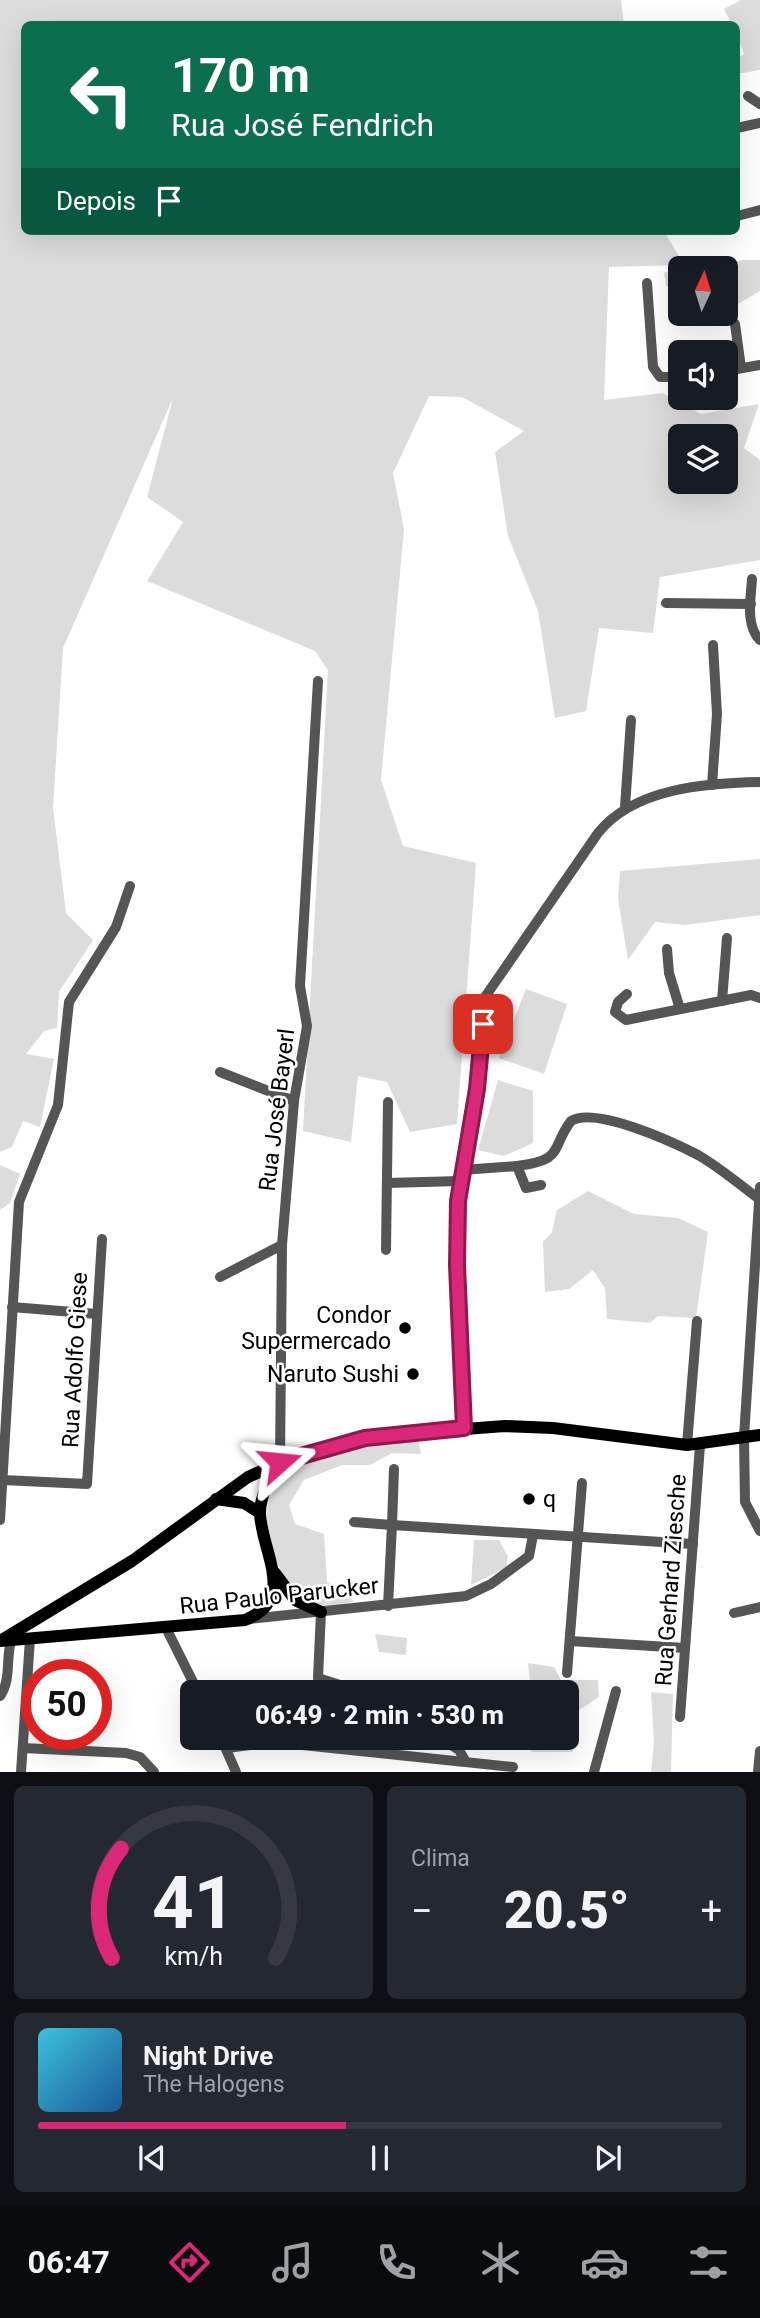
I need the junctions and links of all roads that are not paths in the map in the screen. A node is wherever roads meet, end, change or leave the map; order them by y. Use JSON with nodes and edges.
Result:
{"nodes":[{"id":1,"x":748,"y":96,"type":"dead end"},
{"id":2,"x":760,"y":104,"type":"edge"},
{"id":3,"x":760,"y":123,"type":"edge"},
{"id":4,"x":740,"y":127,"type":"edge"},
{"id":5,"x":760,"y":210,"type":"edge"},
{"id":6,"x":740,"y":215,"type":"edge"},
{"id":7,"x":647,"y":283,"type":"dead end"},
{"id":8,"x":735,"y":326,"type":"edge"},
{"id":9,"x":760,"y":365,"type":"edge"},
{"id":10,"x":741,"y":368,"type":"junction"},
{"id":11,"x":738,"y":369,"type":"edge"},
{"id":12,"x":668,"y":377,"type":"edge"},
{"id":13,"x":752,"y":579,"type":"dead end"},
{"id":14,"x":666,"y":603,"type":"dead end"},
{"id":15,"x":751,"y":604,"type":"junction"},
{"id":16,"x":760,"y":640,"type":"edge"},
{"id":17,"x":713,"y":645,"type":"dead end"},
{"id":18,"x":318,"y":681,"type":"dead end"},
{"id":19,"x":631,"y":720,"type":"dead end"},
{"id":20,"x":760,"y":782,"type":"edge"},
{"id":21,"x":712,"y":785,"type":"junction"},
{"id":22,"x":625,"y":807,"type":"junction"},
{"id":23,"x":130,"y":886,"type":"dead end"},
{"id":24,"x":727,"y":938,"type":"dead end"},
{"id":25,"x":667,"y":949,"type":"dead end"},
{"id":26,"x":627,"y":994,"type":"dead end"},
{"id":27,"x":760,"y":998,"type":"edge"},
{"id":28,"x":722,"y":1001,"type":"junction"},
{"id":29,"x":680,"y":1009,"type":"junction"},
{"id":30,"x":220,"y":1072,"type":"dead end"},
{"id":31,"x":294,"y":1101,"type":"junction"},
{"id":32,"x":388,"y":1102,"type":"dead end"},
{"id":33,"x":517,"y":1166,"type":"junction"},
{"id":34,"x":461,"y":1175,"type":"junction"},
{"id":35,"x":387,"y":1183,"type":"junction"},
{"id":36,"x":541,"y":1185,"type":"dead end"},
{"id":37,"x":760,"y":1187,"type":"edge"},
{"id":38,"x":759,"y":1202,"type":"edge"},
{"id":39,"x":102,"y":1238,"type":"dead end"},
{"id":40,"x":282,"y":1245,"type":"junction"},
{"id":41,"x":386,"y":1250,"type":"dead end"},
{"id":42,"x":758,"y":1269,"type":"edge"},
{"id":43,"x":220,"y":1277,"type":"dead end"},
{"id":44,"x":757,"y":1303,"type":"edge"},
{"id":45,"x":12,"y":1307,"type":"junction"},
{"id":46,"x":97,"y":1314,"type":"junction"},
{"id":47,"x":697,"y":1321,"type":"dead end"},
{"id":48,"x":464,"y":1428,"type":"junction"},
{"id":49,"x":760,"y":1434,"type":"edge"},
{"id":50,"x":744,"y":1437,"type":"junction"},
{"id":51,"x":694,"y":1445,"type":"junction"},
{"id":52,"x":280,"y":1462,"type":"junction"},
{"id":53,"x":394,"y":1469,"type":"dead end"},
{"id":54,"x":3,"y":1480,"type":"junction"},
{"id":55,"x":582,"y":1483,"type":"dead end"},
{"id":56,"x":216,"y":1499,"type":"junction"},
{"id":57,"x":260,"y":1513,"type":"junction"},
{"id":58,"x":0,"y":1520,"type":"edge"},
{"id":59,"x":354,"y":1522,"type":"dead end"},
{"id":60,"x":392,"y":1525,"type":"junction"},
{"id":61,"x":760,"y":1531,"type":"edge"},
{"id":62,"x":533,"y":1535,"type":"junction"},
{"id":63,"x":578,"y":1537,"type":"junction"},
{"id":64,"x":692,"y":1544,"type":"junction"},
{"id":65,"x":273,"y":1570,"type":"junction"},
{"id":66,"x":388,"y":1606,"type":"junction"},
{"id":67,"x":760,"y":1607,"type":"edge"},
{"id":68,"x":321,"y":1612,"type":"junction"},
{"id":69,"x":734,"y":1613,"type":"dead end"},
{"id":70,"x":245,"y":1620,"type":"junction"},
{"id":71,"x":26,"y":1624,"type":"junction"},
{"id":72,"x":166,"y":1628,"type":"junction"},
{"id":73,"x":30,"y":1640,"type":"junction"},
{"id":74,"x":570,"y":1641,"type":"junction"},
{"id":75,"x":5,"y":1643,"type":"edge"},
{"id":76,"x":685,"y":1648,"type":"junction"},
{"id":77,"x":29,"y":1659,"type":"edge"},
{"id":78,"x":567,"y":1673,"type":"dead end"},
{"id":79,"x":192,"y":1680,"type":"edge"},
{"id":80,"x":324,"y":1680,"type":"edge"},
{"id":81,"x":616,"y":1691,"type":"dead end"},
{"id":82,"x":0,"y":1696,"type":"edge"},
{"id":83,"x":680,"y":1717,"type":"dead end"},
{"id":84,"x":23,"y":1750,"type":"edge"},
{"id":85,"x":75,"y":1750,"type":"edge"},
{"id":86,"x":228,"y":1750,"type":"edge"},
{"id":87,"x":351,"y":1750,"type":"edge"},
{"id":88,"x":459,"y":1750,"type":"edge"},
{"id":89,"x":760,"y":1751,"type":"edge"},
{"id":90,"x":466,"y":1762,"type":"junction"},
{"id":91,"x":513,"y":1767,"type":"dead end"},
{"id":92,"x":21,"y":1772,"type":"edge"},
{"id":93,"x":154,"y":1772,"type":"edge"},
{"id":94,"x":236,"y":1772,"type":"edge"},
{"id":95,"x":594,"y":1772,"type":"edge"},
{"id":96,"x":758,"y":1772,"type":"edge"}],
"edges":[{"from":1,"to":2,"type":"street"},
{"from":3,"to":4,"type":"street"},
{"from":5,"to":6,"type":"street"},
{"from":7,"to":12,"type":"street"},
{"from":8,"to":10,"type":"street"},
{"from":9,"to":10,"type":"street"},
{"from":10,"to":11,"type":"street"},
{"from":13,"to":15,"type":"street"},
{"from":14,"to":15,"type":"street"},
{"from":15,"to":16,"type":"street"},
{"from":17,"to":21,"type":"street"},
{"from":18,"to":31,"type":"street","name":"Rua José Bayerl"},
{"from":19,"to":22,"type":"street"},
{"from":20,"to":21,"type":"street"},
{"from":21,"to":22,"type":"street"},
{"from":22,"to":34,"type":"street"},
{"from":23,"to":45,"type":"street"},
{"from":24,"to":28,"type":"street"},
{"from":25,"to":29,"type":"street"},
{"from":26,"to":29,"type":"street"},
{"from":27,"to":28,"type":"street"},
{"from":28,"to":29,"type":"street"},
{"from":30,"to":31,"type":"street"},
{"from":31,"to":40,"type":"street","name":"Rua José Bayerl"},
{"from":32,"to":35,"type":"street"},
{"from":33,"to":34,"type":"street"},
{"from":33,"to":36,"type":"street"},
{"from":33,"to":38,"type":"street"},
{"from":34,"to":35,"type":"street"},
{"from":34,"to":48,"type":"street"},
{"from":35,"to":41,"type":"street"},
{"from":37,"to":38,"type":"street"},
{"from":38,"to":42,"type":"street"},
{"from":39,"to":46,"type":"street","name":"Rua Adolfo Giese"},
{"from":40,"to":43,"type":"street"},
{"from":40,"to":52,"type":"street","name":"Rua José Bayerl"},
{"from":42,"to":44,"type":"street"},
{"from":44,"to":50,"type":"street"},
{"from":45,"to":46,"type":"street"},
{"from":45,"to":54,"type":"street"},
{"from":46,"to":54,"type":"street","name":"Rua Adolfo Giese"},
{"from":47,"to":51,"type":"street","name":"Rua Gerhard Ziesche"},
{"from":48,"to":51,"type":"main road"},
{"from":48,"to":52,"type":"main road"},
{"from":49,"to":50,"type":"main road"},
{"from":50,"to":51,"type":"main road"},
{"from":50,"to":61,"type":"street"},
{"from":51,"to":64,"type":"street","name":"Rua Gerhard Ziesche"},
{"from":52,"to":56,"type":"main road"},
{"from":52,"to":57,"type":"main road"},
{"from":53,"to":60,"type":"street"},
{"from":54,"to":58,"type":"street"},
{"from":55,"to":63,"type":"street"},
{"from":56,"to":57,"type":"main road"},
{"from":56,"to":71,"type":"main road"},
{"from":57,"to":65,"type":"main road"},
{"from":59,"to":60,"type":"street"},
{"from":60,"to":62,"type":"street"},
{"from":60,"to":66,"type":"street"},
{"from":62,"to":63,"type":"street"},
{"from":62,"to":66,"type":"street","name":"Rua Paulo Parucker"},
{"from":63,"to":64,"type":"street"},
{"from":63,"to":74,"type":"street"},
{"from":64,"to":76,"type":"street","name":"Rua Gerhard Ziesche"},
{"from":65,"to":68,"type":"main road"},
{"from":65,"to":70,"type":"main road"},
{"from":66,"to":68,"type":"street","name":"Rua Paulo Parucker"},
{"from":67,"to":69,"type":"street"},
{"from":68,"to":70,"type":"street","name":"Rua Paulo Parucker"},
{"from":68,"to":80,"type":"street"},
{"from":70,"to":72,"type":"main road","name":"Rua Paulo Parucker"},
{"from":71,"to":73,"type":"main road"},
{"from":71,"to":75,"type":"main road"},
{"from":72,"to":73,"type":"main road","name":"Rua Paulo Parucker"},
{"from":72,"to":79,"type":"street"},
{"from":73,"to":75,"type":"main road","name":"Rua Paulo Parucker"},
{"from":73,"to":77,"type":"street"},
{"from":74,"to":76,"type":"street"},
{"from":74,"to":78,"type":"street"},
{"from":75,"to":82,"type":"street"},
{"from":76,"to":83,"type":"street","name":"Rua Gerhard Ziesche"},
{"from":81,"to":95,"type":"street"},
{"from":84,"to":92,"type":"street"},
{"from":85,"to":93,"type":"street"},
{"from":86,"to":94,"type":"street"},
{"from":87,"to":90,"type":"street"},
{"from":88,"to":90,"type":"street"},
{"from":89,"to":96,"type":"street"},
{"from":90,"to":91,"type":"street"}]}
